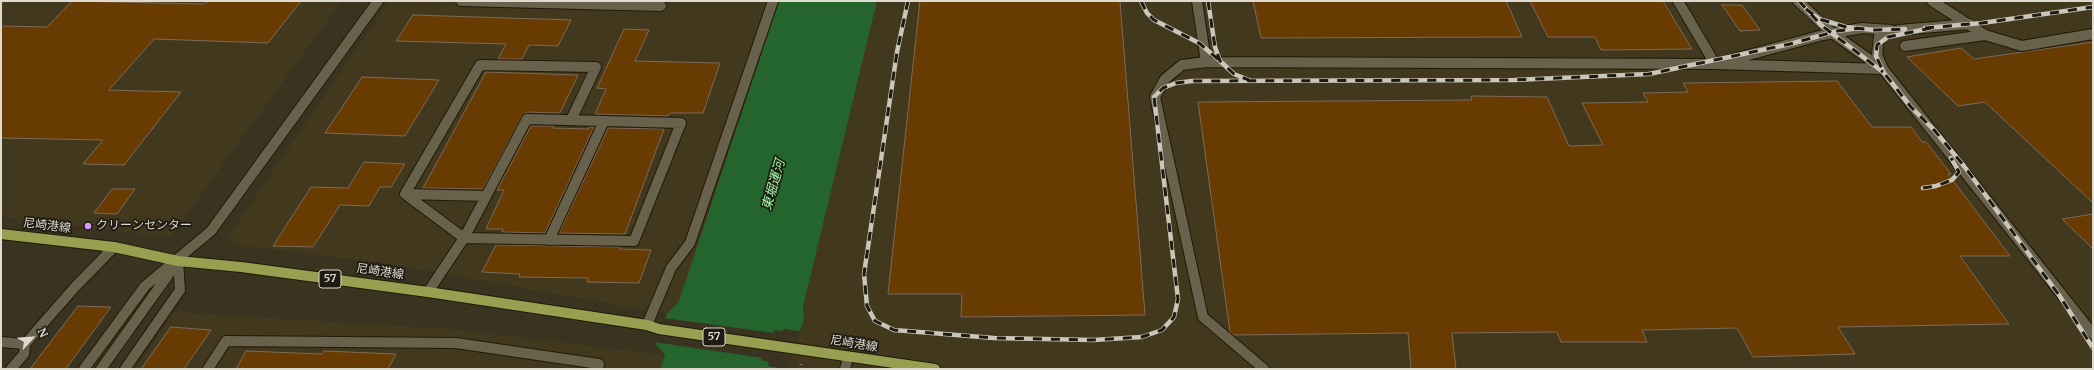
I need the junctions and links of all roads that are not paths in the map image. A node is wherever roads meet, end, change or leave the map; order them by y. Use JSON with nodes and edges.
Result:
{"nodes":[{"id":1,"x":378,"y":1,"type":"edge"},
{"id":2,"x":461,"y":1,"type":"edge"},
{"id":3,"x":773,"y":1,"type":"edge"},
{"id":4,"x":1197,"y":1,"type":"edge"},
{"id":5,"x":1678,"y":1,"type":"edge"},
{"id":6,"x":1798,"y":1,"type":"edge"},
{"id":7,"x":1932,"y":1,"type":"edge"},
{"id":8,"x":618,"y":3,"type":"edge"},
{"id":9,"x":661,"y":6,"type":"dead end"},
{"id":10,"x":1970,"y":24,"type":"junction"},
{"id":11,"x":1899,"y":30,"type":"junction"},
{"id":12,"x":1832,"y":33,"type":"junction"},
{"id":13,"x":2093,"y":34,"type":"edge"},
{"id":14,"x":1985,"y":35,"type":"junction"},
{"id":15,"x":1905,"y":46,"type":"dead end"},
{"id":16,"x":1206,"y":62,"type":"junction"},
{"id":17,"x":1715,"y":64,"type":"junction"},
{"id":18,"x":1883,"y":69,"type":"junction"},
{"id":19,"x":571,"y":120,"type":"junction"},
{"id":20,"x":604,"y":121,"type":"junction"},
{"id":21,"x":405,"y":194,"type":"junction"},
{"id":22,"x":486,"y":196,"type":"junction"},
{"id":23,"x":1,"y":234,"type":"edge"},
{"id":24,"x":464,"y":238,"type":"junction"},
{"id":25,"x":549,"y":240,"type":"junction"},
{"id":26,"x":114,"y":247,"type":"junction"},
{"id":27,"x":178,"y":261,"type":"junction"},
{"id":28,"x":428,"y":292,"type":"junction"},
{"id":29,"x":646,"y":325,"type":"junction"},
{"id":30,"x":2093,"y":334,"type":"edge"},
{"id":31,"x":1,"y":342,"type":"edge"},
{"id":32,"x":25,"y":344,"type":"junction"},
{"id":33,"x":848,"y":357,"type":"junction"},
{"id":34,"x":11,"y":369,"type":"edge"},
{"id":35,"x":84,"y":369,"type":"edge"},
{"id":36,"x":101,"y":369,"type":"edge"},
{"id":37,"x":126,"y":369,"type":"edge"},
{"id":38,"x":208,"y":369,"type":"edge"},
{"id":39,"x":598,"y":369,"type":"edge"},
{"id":40,"x":845,"y":369,"type":"edge"},
{"id":41,"x":935,"y":369,"type":"edge"},
{"id":42,"x":1264,"y":369,"type":"edge"}],
"edges":[{"from":1,"to":27,"type":"street"},
{"from":2,"to":8,"type":"street"},
{"from":3,"to":29,"type":"street"},
{"from":4,"to":16,"type":"street"},
{"from":5,"to":17,"type":"street"},
{"from":6,"to":12,"type":"street"},
{"from":7,"to":10,"type":"street"},
{"from":8,"to":9,"type":"street"},
{"from":10,"to":11,"type":"street"},
{"from":10,"to":14,"type":"street"},
{"from":11,"to":12,"type":"street"},
{"from":11,"to":18,"type":"street"},
{"from":12,"to":17,"type":"street"},
{"from":12,"to":18,"type":"street"},
{"from":13,"to":14,"type":"street"},
{"from":14,"to":15,"type":"street"},
{"from":16,"to":17,"type":"street"},
{"from":16,"to":42,"type":"street"},
{"from":17,"to":18,"type":"street"},
{"from":18,"to":30,"type":"street"},
{"from":19,"to":20,"type":"street"},
{"from":19,"to":21,"type":"street"},
{"from":19,"to":22,"type":"street"},
{"from":20,"to":25,"type":"street"},
{"from":20,"to":25,"type":"street"},
{"from":21,"to":22,"type":"street"},
{"from":21,"to":24,"type":"street"},
{"from":22,"to":24,"type":"street"},
{"from":23,"to":26,"type":"main road","name":"尼崎港線","number":"57"},
{"from":24,"to":25,"type":"street"},
{"from":24,"to":28,"type":"street"},
{"from":26,"to":27,"type":"main road","name":"尼崎港線","number":"57"},
{"from":26,"to":32,"type":"street"},
{"from":27,"to":28,"type":"main road","name":"尼崎港線","number":"57"},
{"from":27,"to":35,"type":"street"},
{"from":27,"to":36,"type":"street"},
{"from":27,"to":37,"type":"street"},
{"from":28,"to":29,"type":"main road","name":"尼崎港線","number":"57"},
{"from":29,"to":33,"type":"main road","name":"尼崎港線","number":"57"},
{"from":31,"to":32,"type":"street"},
{"from":32,"to":34,"type":"street"},
{"from":33,"to":40,"type":"street"},
{"from":33,"to":41,"type":"main road","name":"尼崎港線","number":"57"},
{"from":38,"to":39,"type":"street"}]}
